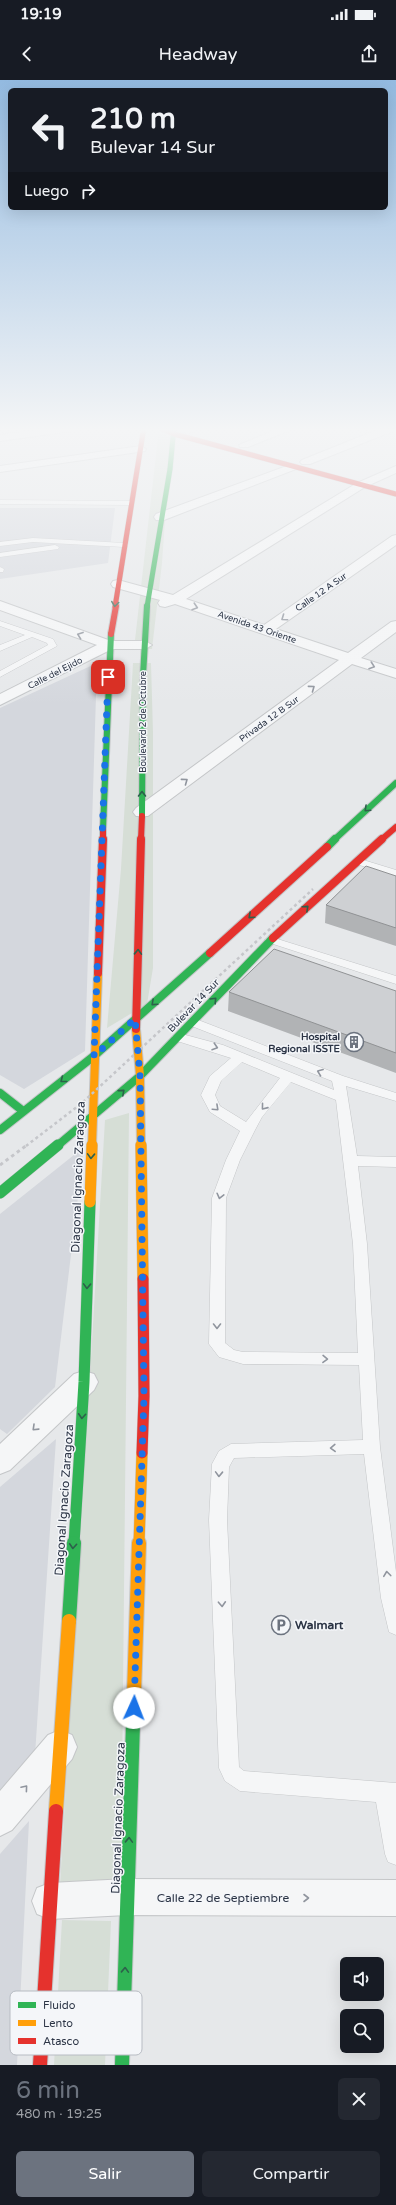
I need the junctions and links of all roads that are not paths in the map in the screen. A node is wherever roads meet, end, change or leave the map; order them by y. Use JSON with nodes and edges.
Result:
{"nodes":[{"id":1,"x":128,"y":520,"type":"edge"},
{"id":2,"x":160,"y":520,"type":"edge"},
{"id":3,"x":305,"y":520,"type":"edge"},
{"id":4,"x":396,"y":539,"type":"edge"},
{"id":5,"x":63,"y":543,"type":"junction"},
{"id":6,"x":0,"y":544,"type":"edge"},
{"id":7,"x":124,"y":545,"type":"junction"},
{"id":8,"x":0,"y":555,"type":"edge"},
{"id":9,"x":118,"y":584,"type":"junction"},
{"id":10,"x":148,"y":592,"type":"junction"},
{"id":11,"x":175,"y":600,"type":"junction"},
{"id":12,"x":0,"y":605,"type":"edge"},
{"id":13,"x":146,"y":611,"type":"junction"},
{"id":14,"x":0,"y":623,"type":"edge"},
{"id":15,"x":396,"y":625,"type":"edge"},
{"id":16,"x":266,"y":630,"type":"junction"},
{"id":17,"x":31,"y":635,"type":"junction"},
{"id":18,"x":109,"y":645,"type":"junction"},
{"id":19,"x":145,"y":645,"type":"junction"},
{"id":20,"x":0,"y":648,"type":"edge"},
{"id":21,"x":351,"y":659,"type":"junction"},
{"id":22,"x":0,"y":674,"type":"edge"},
{"id":23,"x":396,"y":674,"type":"edge"},
{"id":24,"x":0,"y":680,"type":"edge"},
{"id":25,"x":21,"y":690,"type":"junction"},
{"id":26,"x":0,"y":700,"type":"edge"},
{"id":27,"x":396,"y":782,"type":"edge"},
{"id":28,"x":142,"y":812,"type":"junction"},
{"id":29,"x":396,"y":827,"type":"edge"},
{"id":30,"x":360,"y":862,"type":"junction"},
{"id":31,"x":396,"y":873,"type":"edge"},
{"id":32,"x":271,"y":940,"type":"junction"},
{"id":33,"x":396,"y":980,"type":"edge"},
{"id":34,"x":135,"y":1019,"type":"junction"},
{"id":35,"x":193,"y":1022,"type":"junction"},
{"id":36,"x":178,"y":1037,"type":"junction"},
{"id":37,"x":94,"y":1056,"type":"junction"},
{"id":38,"x":240,"y":1057,"type":"junction"},
{"id":39,"x":140,"y":1076,"type":"junction"},
{"id":40,"x":288,"y":1076,"type":"junction"},
{"id":41,"x":338,"y":1079,"type":"junction"},
{"id":42,"x":0,"y":1093,"type":"edge"},
{"id":43,"x":396,"y":1097,"type":"edge"},
{"id":44,"x":342,"y":1098,"type":"junction"},
{"id":45,"x":23,"y":1111,"type":"junction"},
{"id":46,"x":92,"y":1118,"type":"junction"},
{"id":47,"x":0,"y":1130,"type":"edge"},
{"id":48,"x":248,"y":1130,"type":"junction"},
{"id":49,"x":350,"y":1161,"type":"junction"},
{"id":50,"x":396,"y":1162,"type":"edge"},
{"id":51,"x":0,"y":1192,"type":"edge"},
{"id":52,"x":367,"y":1360,"type":"junction"},
{"id":53,"x":84,"y":1382,"type":"junction"},
{"id":54,"x":372,"y":1447,"type":"junction"},
{"id":55,"x":0,"y":1462,"type":"edge"},
{"id":56,"x":396,"y":1626,"type":"edge"},
{"id":57,"x":60,"y":1747,"type":"junction"},
{"id":58,"x":390,"y":1793,"type":"edge"},
{"id":59,"x":0,"y":1818,"type":"edge"},
{"id":60,"x":396,"y":1854,"type":"edge"},
{"id":61,"x":127,"y":1897,"type":"junction"},
{"id":62,"x":396,"y":1898,"type":"edge"},
{"id":63,"x":50,"y":1901,"type":"junction"},
{"id":64,"x":45,"y":1991,"type":"edge"},
{"id":65,"x":124,"y":1991,"type":"edge"},
{"id":66,"x":41,"y":2055,"type":"edge"},
{"id":67,"x":122,"y":2055,"type":"edge"},
{"id":68,"x":40,"y":2065,"type":"edge"},
{"id":69,"x":122,"y":2065,"type":"edge"}],
"edges":[{"from":1,"to":7,"type":"main road"},
{"from":2,"to":10,"type":"main road","name":"Boulevard 2 de Octubre"},
{"from":3,"to":11,"type":"street"},
{"from":4,"to":16,"type":"street","name":"Calle 12 A Sur","one_way":true},
{"from":5,"to":6,"type":"lane"},
{"from":5,"to":7,"type":"lane"},
{"from":5,"to":8,"type":"lane"},
{"from":7,"to":9,"type":"main road"},
{"from":9,"to":10,"type":"street","name":"Avenida 43 Oriente"},
{"from":9,"to":18,"type":"main road","one_way":true},
{"from":10,"to":11,"type":"street","name":"Avenida 43 Oriente"},
{"from":10,"to":13,"type":"main road","name":"Boulevard 2 de Octubre"},
{"from":11,"to":13,"type":"street"},
{"from":11,"to":16,"type":"street","name":"Avenida 43 Oriente","one_way":true},
{"from":18,"to":12,"type":"street","one_way":true},
{"from":13,"to":19,"type":"main road","name":"Boulevard 2 de Octubre"},
{"from":14,"to":17,"type":"lane"},
{"from":15,"to":21,"type":"street","name":"Privada 12 B Sur"},
{"from":16,"to":21,"type":"street","name":"Avenida 43 Oriente"},
{"from":17,"to":20,"type":"lane"},
{"from":17,"to":22,"type":"lane"},
{"from":18,"to":19,"type":"street"},
{"from":18,"to":25,"type":"street","name":"Calle del Ejido"},
{"from":18,"to":37,"type":"main road"},
{"from":28,"to":19,"type":"main road","name":"Boulevard 2 de Octubre","one_way":true},
{"from":21,"to":23,"type":"street","name":"Avenida 43 Oriente","one_way":true},
{"from":28,"to":21,"type":"street","name":"Privada 12 B Sur","one_way":true},
{"from":24,"to":25,"type":"street"},
{"from":25,"to":26,"type":"street","name":"Calle del Ejido"},
{"from":27,"to":34,"type":"main road","one_way":true},
{"from":34,"to":28,"type":"main road","name":"Boulevard 2 de Octubre","one_way":true},
{"from":29,"to":30,"type":"main road","name":"Bulevar 14 Sur"},
{"from":30,"to":31,"type":"lane"},
{"from":32,"to":30,"type":"main road","name":"Bulevar 14 Sur","one_way":true},
{"from":32,"to":33,"type":"lane"},
{"from":35,"to":32,"type":"main road","name":"Bulevar 14 Sur","one_way":true},
{"from":34,"to":37,"type":"main road"},
{"from":34,"to":39,"type":"main road","name":"Diagonal Ignacio Zaragoza"},
{"from":35,"to":36,"type":"main road","name":"Bulevar 14 Sur"},
{"from":41,"to":35,"type":"lane","one_way":true},
{"from":36,"to":38,"type":"lane","one_way":true},
{"from":36,"to":39,"type":"main road","name":"Bulevar 14 Sur"},
{"from":37,"to":45,"type":"main road","one_way":true},
{"from":37,"to":46,"type":"main road","name":"Diagonal Ignacio Zaragoza"},
{"from":38,"to":40,"type":"lane"},
{"from":38,"to":48,"type":"lane","one_way":true},
{"from":46,"to":39,"type":"main road","name":"Bulevar 14 Sur","one_way":true},
{"from":61,"to":39,"type":"main road","name":"Diagonal Ignacio Zaragoza","one_way":true},
{"from":40,"to":44,"type":"lane"},
{"from":40,"to":48,"type":"lane","one_way":true},
{"from":41,"to":43,"type":"lane"},
{"from":41,"to":44,"type":"lane"},
{"from":42,"to":45,"type":"main road"},
{"from":44,"to":49,"type":"lane"},
{"from":45,"to":47,"type":"main road"},
{"from":46,"to":51,"type":"main road","name":"Bulevar 14 Sur"},
{"from":46,"to":53,"type":"main road","name":"Diagonal Ignacio Zaragoza","one_way":true},
{"from":48,"to":52,"type":"lane","one_way":true},
{"from":49,"to":50,"type":"lane"},
{"from":49,"to":52,"type":"lane"},
{"from":52,"to":54,"type":"lane"},
{"from":53,"to":55,"type":"street","one_way":true},
{"from":53,"to":57,"type":"main road","name":"Diagonal Ignacio Zaragoza","one_way":true},
{"from":56,"to":54,"type":"lane","one_way":true},
{"from":54,"to":58,"type":"lane","one_way":true},
{"from":59,"to":57,"type":"street","one_way":true},
{"from":57,"to":63,"type":"main road","name":"Diagonal Ignacio Zaragoza"},
{"from":58,"to":60,"type":"lane"},
{"from":61,"to":62,"type":"street","name":"Calle 22 de Septiembre","one_way":true},
{"from":61,"to":63,"type":"street","name":"Calle 22 de Septiembre"},
{"from":65,"to":61,"type":"main road","name":"Diagonal Ignacio Zaragoza","one_way":true},
{"from":63,"to":64,"type":"main road","name":"Diagonal Ignacio Zaragoza"},
{"from":66,"to":68,"type":"main road","name":"Diagonal Ignacio Zaragoza"},
{"from":69,"to":67,"type":"main road","name":"Diagonal Ignacio Zaragoza","one_way":true}]}
